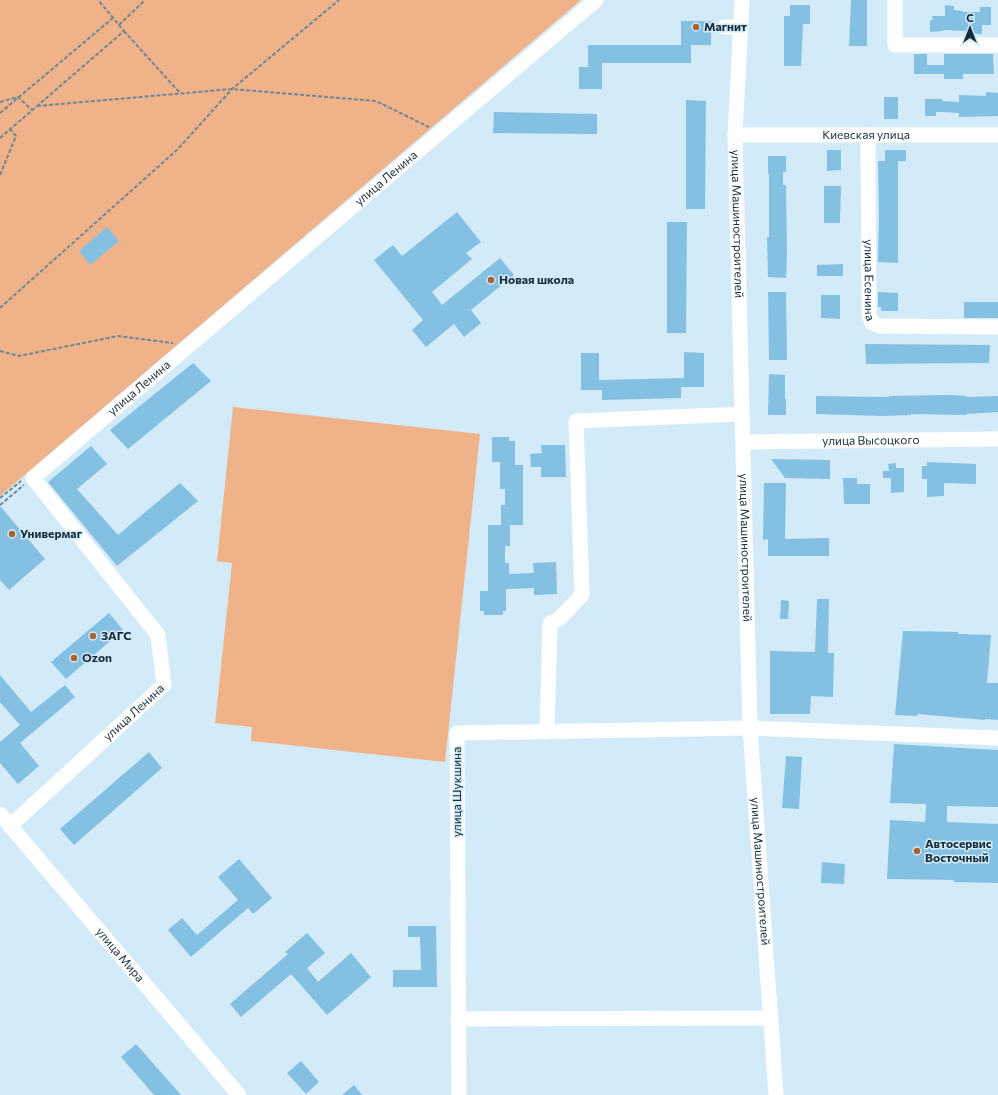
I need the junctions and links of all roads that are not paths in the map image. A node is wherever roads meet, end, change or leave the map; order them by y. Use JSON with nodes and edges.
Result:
{"nodes":[{"id":1,"x":596,"y":0,"type":"edge"},
{"id":2,"x":742,"y":0,"type":"edge"},
{"id":3,"x":895,"y":0,"type":"edge"},
{"id":4,"x":724,"y":27,"type":"dead end"},
{"id":5,"x":741,"y":27,"type":"junction"},
{"id":6,"x":998,"y":45,"type":"edge"},
{"id":7,"x":998,"y":134,"type":"edge"},
{"id":8,"x":735,"y":135,"type":"junction"},
{"id":9,"x":868,"y":135,"type":"junction"},
{"id":10,"x":998,"y":327,"type":"edge"},
{"id":11,"x":742,"y":414,"type":"junction"},
{"id":12,"x":998,"y":439,"type":"edge"},
{"id":13,"x":743,"y":442,"type":"junction"},
{"id":14,"x":750,"y":728,"type":"junction"},
{"id":15,"x":547,"y":732,"type":"junction"},
{"id":16,"x":998,"y":738,"type":"edge"},
{"id":17,"x":0,"y":814,"type":"edge"},
{"id":18,"x":10,"y":826,"type":"junction"},
{"id":19,"x":771,"y":1018,"type":"junction"},
{"id":20,"x":458,"y":1019,"type":"junction"},
{"id":21,"x":239,"y":1095,"type":"edge"},
{"id":22,"x":459,"y":1095,"type":"edge"},
{"id":23,"x":776,"y":1095,"type":"edge"}],
"edges":[{"from":1,"to":18,"type":"street","name":"улица Ленина"},
{"from":2,"to":5,"type":"street","name":"улица Машиностроителей"},
{"from":3,"to":6,"type":"street"},
{"from":4,"to":5,"type":"street"},
{"from":5,"to":8,"type":"street","name":"улица Машиностроителей"},
{"from":7,"to":9,"type":"street","name":"Киевская улица"},
{"from":8,"to":9,"type":"street","name":"Киевская улица"},
{"from":8,"to":11,"type":"street","name":"улица Машиностроителей"},
{"from":9,"to":10,"type":"street","name":"улица Есенина"},
{"from":11,"to":13,"type":"street","name":"улица Машиностроителей"},
{"from":11,"to":15,"type":"street"},
{"from":12,"to":13,"type":"street","name":"улица Высоцкого"},
{"from":13,"to":14,"type":"street","name":"улица Машиностроителей"},
{"from":14,"to":15,"type":"street","name":"улица Шукшина"},
{"from":14,"to":16,"type":"street","name":"улица Шукшина"},
{"from":14,"to":19,"type":"street","name":"улица Машиностроителей"},
{"from":15,"to":20,"type":"street","name":"улица Шукшина"},
{"from":17,"to":18,"type":"street","name":"улица Мира"},
{"from":18,"to":21,"type":"street","name":"улица Мира"},
{"from":19,"to":20,"type":"street"},
{"from":19,"to":23,"type":"street","name":"улица Машиностроителей"},
{"from":20,"to":22,"type":"street","name":"улица Шукшина"}]}
